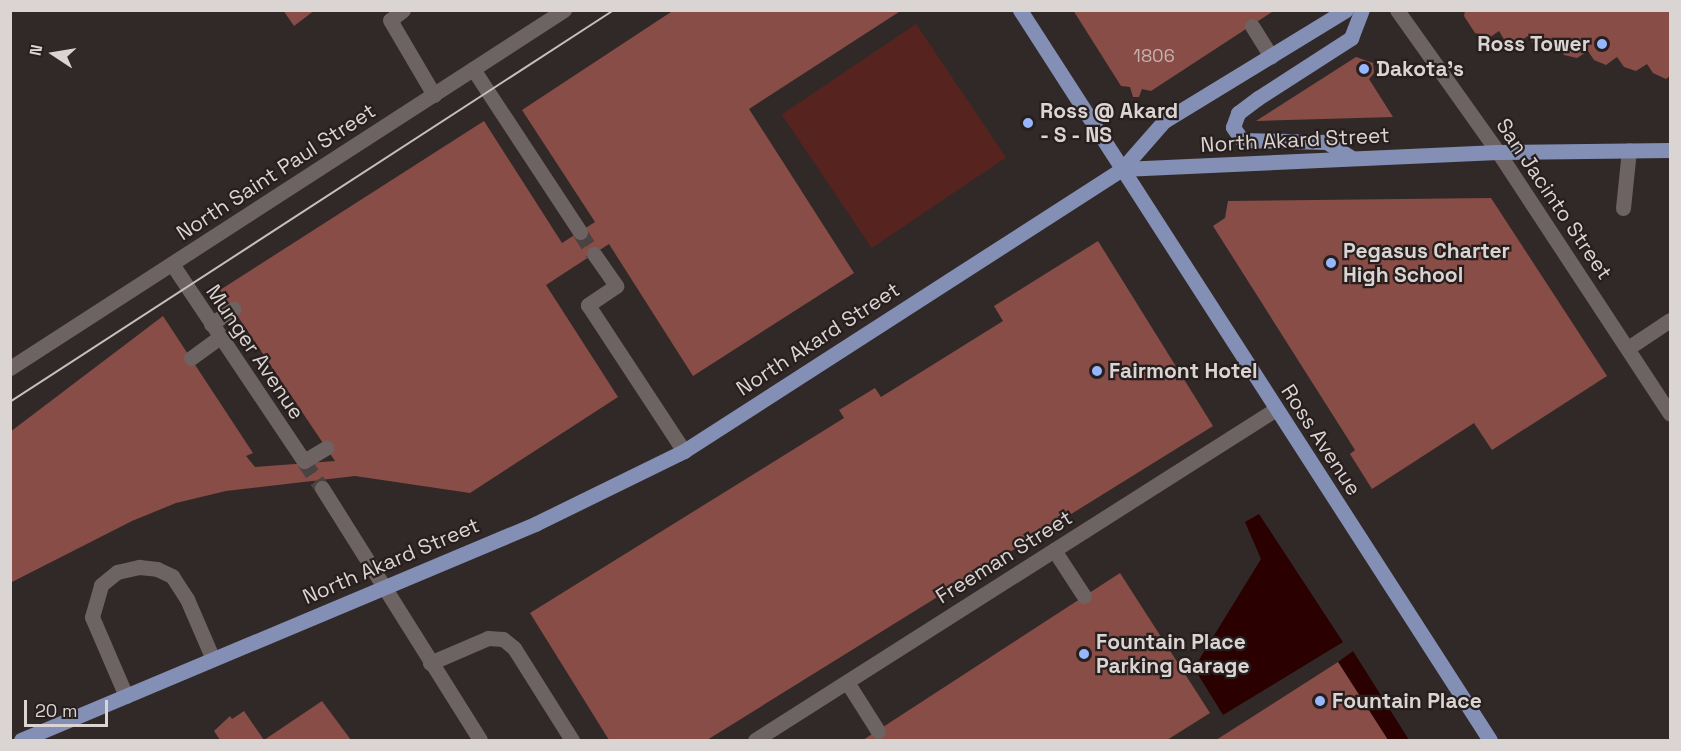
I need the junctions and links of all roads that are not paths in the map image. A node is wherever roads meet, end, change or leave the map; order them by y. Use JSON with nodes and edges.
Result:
{"nodes":[{"id":1,"x":403,"y":10,"type":"edge"},
{"id":2,"x":564,"y":10,"type":"edge"},
{"id":3,"x":1020,"y":10,"type":"edge"},
{"id":4,"x":1346,"y":10,"type":"edge"},
{"id":5,"x":1362,"y":10,"type":"edge"},
{"id":6,"x":1397,"y":10,"type":"edge"},
{"id":7,"x":1252,"y":26,"type":"dead end"},
{"id":8,"x":1271,"y":57,"type":"junction"},
{"id":9,"x":473,"y":69,"type":"junction"},
{"id":10,"x":434,"y":95,"type":"junction"},
{"id":11,"x":1629,"y":150,"type":"junction"},
{"id":12,"x":1671,"y":150,"type":"edge"},
{"id":13,"x":1498,"y":152,"type":"junction"},
{"id":14,"x":1352,"y":158,"type":"junction"},
{"id":15,"x":1122,"y":169,"type":"junction"},
{"id":16,"x":1623,"y":208,"type":"dead end"},
{"id":17,"x":580,"y":232,"type":"tunnel mouth"},
{"id":18,"x":594,"y":254,"type":"tunnel mouth"},
{"id":19,"x":172,"y":264,"type":"junction"},
{"id":20,"x":233,"y":309,"type":"dead end"},
{"id":21,"x":1671,"y":320,"type":"edge"},
{"id":22,"x":211,"y":324,"type":"junction"},
{"id":23,"x":220,"y":338,"type":"junction"},
{"id":24,"x":1628,"y":348,"type":"junction"},
{"id":25,"x":190,"y":358,"type":"dead end"},
{"id":26,"x":10,"y":368,"type":"edge"},
{"id":27,"x":1276,"y":409,"type":"junction"},
{"id":28,"x":1671,"y":414,"type":"edge"},
{"id":29,"x":326,"y":448,"type":"dead end"},
{"id":30,"x":684,"y":451,"type":"junction"},
{"id":31,"x":322,"y":488,"type":"tunnel mouth"},
{"id":32,"x":1054,"y":550,"type":"junction"},
{"id":33,"x":384,"y":588,"type":"junction"},
{"id":34,"x":1084,"y":596,"type":"dead end"},
{"id":35,"x":213,"y":658,"type":"junction"},
{"id":36,"x":430,"y":663,"type":"junction"},
{"id":37,"x":847,"y":682,"type":"junction"},
{"id":38,"x":126,"y":696,"type":"junction"},
{"id":39,"x":878,"y":731,"type":"dead end"},
{"id":40,"x":21,"y":741,"type":"edge"},
{"id":41,"x":480,"y":741,"type":"edge"},
{"id":42,"x":572,"y":741,"type":"edge"},
{"id":43,"x":755,"y":741,"type":"edge"},
{"id":44,"x":1490,"y":741,"type":"edge"}],
"edges":[{"from":1,"to":10,"type":"street"},
{"from":2,"to":9,"type":"street","name":"North Saint Paul Street"},
{"from":3,"to":15,"type":"main road","name":"Ross Avenue"},
{"from":4,"to":8,"type":"main road"},
{"from":5,"to":14,"type":"main road"},
{"from":6,"to":13,"type":"street","name":"San Jacinto Street"},
{"from":7,"to":8,"type":"street"},
{"from":8,"to":15,"type":"main road"},
{"from":9,"to":10,"type":"street","name":"North Saint Paul Street"},
{"from":9,"to":17,"type":"street"},
{"from":10,"to":19,"type":"street","name":"North Saint Paul Street"},
{"from":11,"to":12,"type":"main road","name":"North Akard Street"},
{"from":11,"to":13,"type":"main road","name":"North Akard Street"},
{"from":11,"to":16,"type":"street"},
{"from":13,"to":14,"type":"main road","name":"North Akard Street"},
{"from":13,"to":24,"type":"street","name":"San Jacinto Street"},
{"from":14,"to":15,"type":"main road","name":"North Akard Street"},
{"from":15,"to":27,"type":"main road","name":"Ross Avenue"},
{"from":15,"to":30,"type":"main road","name":"North Akard Street"},
{"from":18,"to":30,"type":"street"},
{"from":19,"to":22,"type":"street","name":"Munger Avenue"},
{"from":19,"to":26,"type":"street","name":"North Saint Paul Street"},
{"from":20,"to":22,"type":"street"},
{"from":21,"to":24,"type":"street"},
{"from":22,"to":23,"type":"street","name":"Munger Avenue"},
{"from":23,"to":25,"type":"street"},
{"from":23,"to":29,"type":"street","name":"Munger Avenue"},
{"from":24,"to":28,"type":"street","name":"San Jacinto Street"},
{"from":27,"to":32,"type":"street","name":"Freeman Street"},
{"from":27,"to":44,"type":"main road","name":"Ross Avenue"},
{"from":30,"to":33,"type":"main road","name":"North Akard Street"},
{"from":31,"to":33,"type":"street"},
{"from":32,"to":34,"type":"street"},
{"from":32,"to":37,"type":"street","name":"Freeman Street"},
{"from":33,"to":35,"type":"main road","name":"North Akard Street"},
{"from":33,"to":36,"type":"street"},
{"from":35,"to":38,"type":"main road","name":"North Akard Street"},
{"from":35,"to":38,"type":"street"},
{"from":36,"to":41,"type":"street"},
{"from":36,"to":42,"type":"street"},
{"from":37,"to":39,"type":"street"},
{"from":37,"to":43,"type":"street","name":"Freeman Street"},
{"from":38,"to":40,"type":"main road","name":"North Akard Street"}]}
